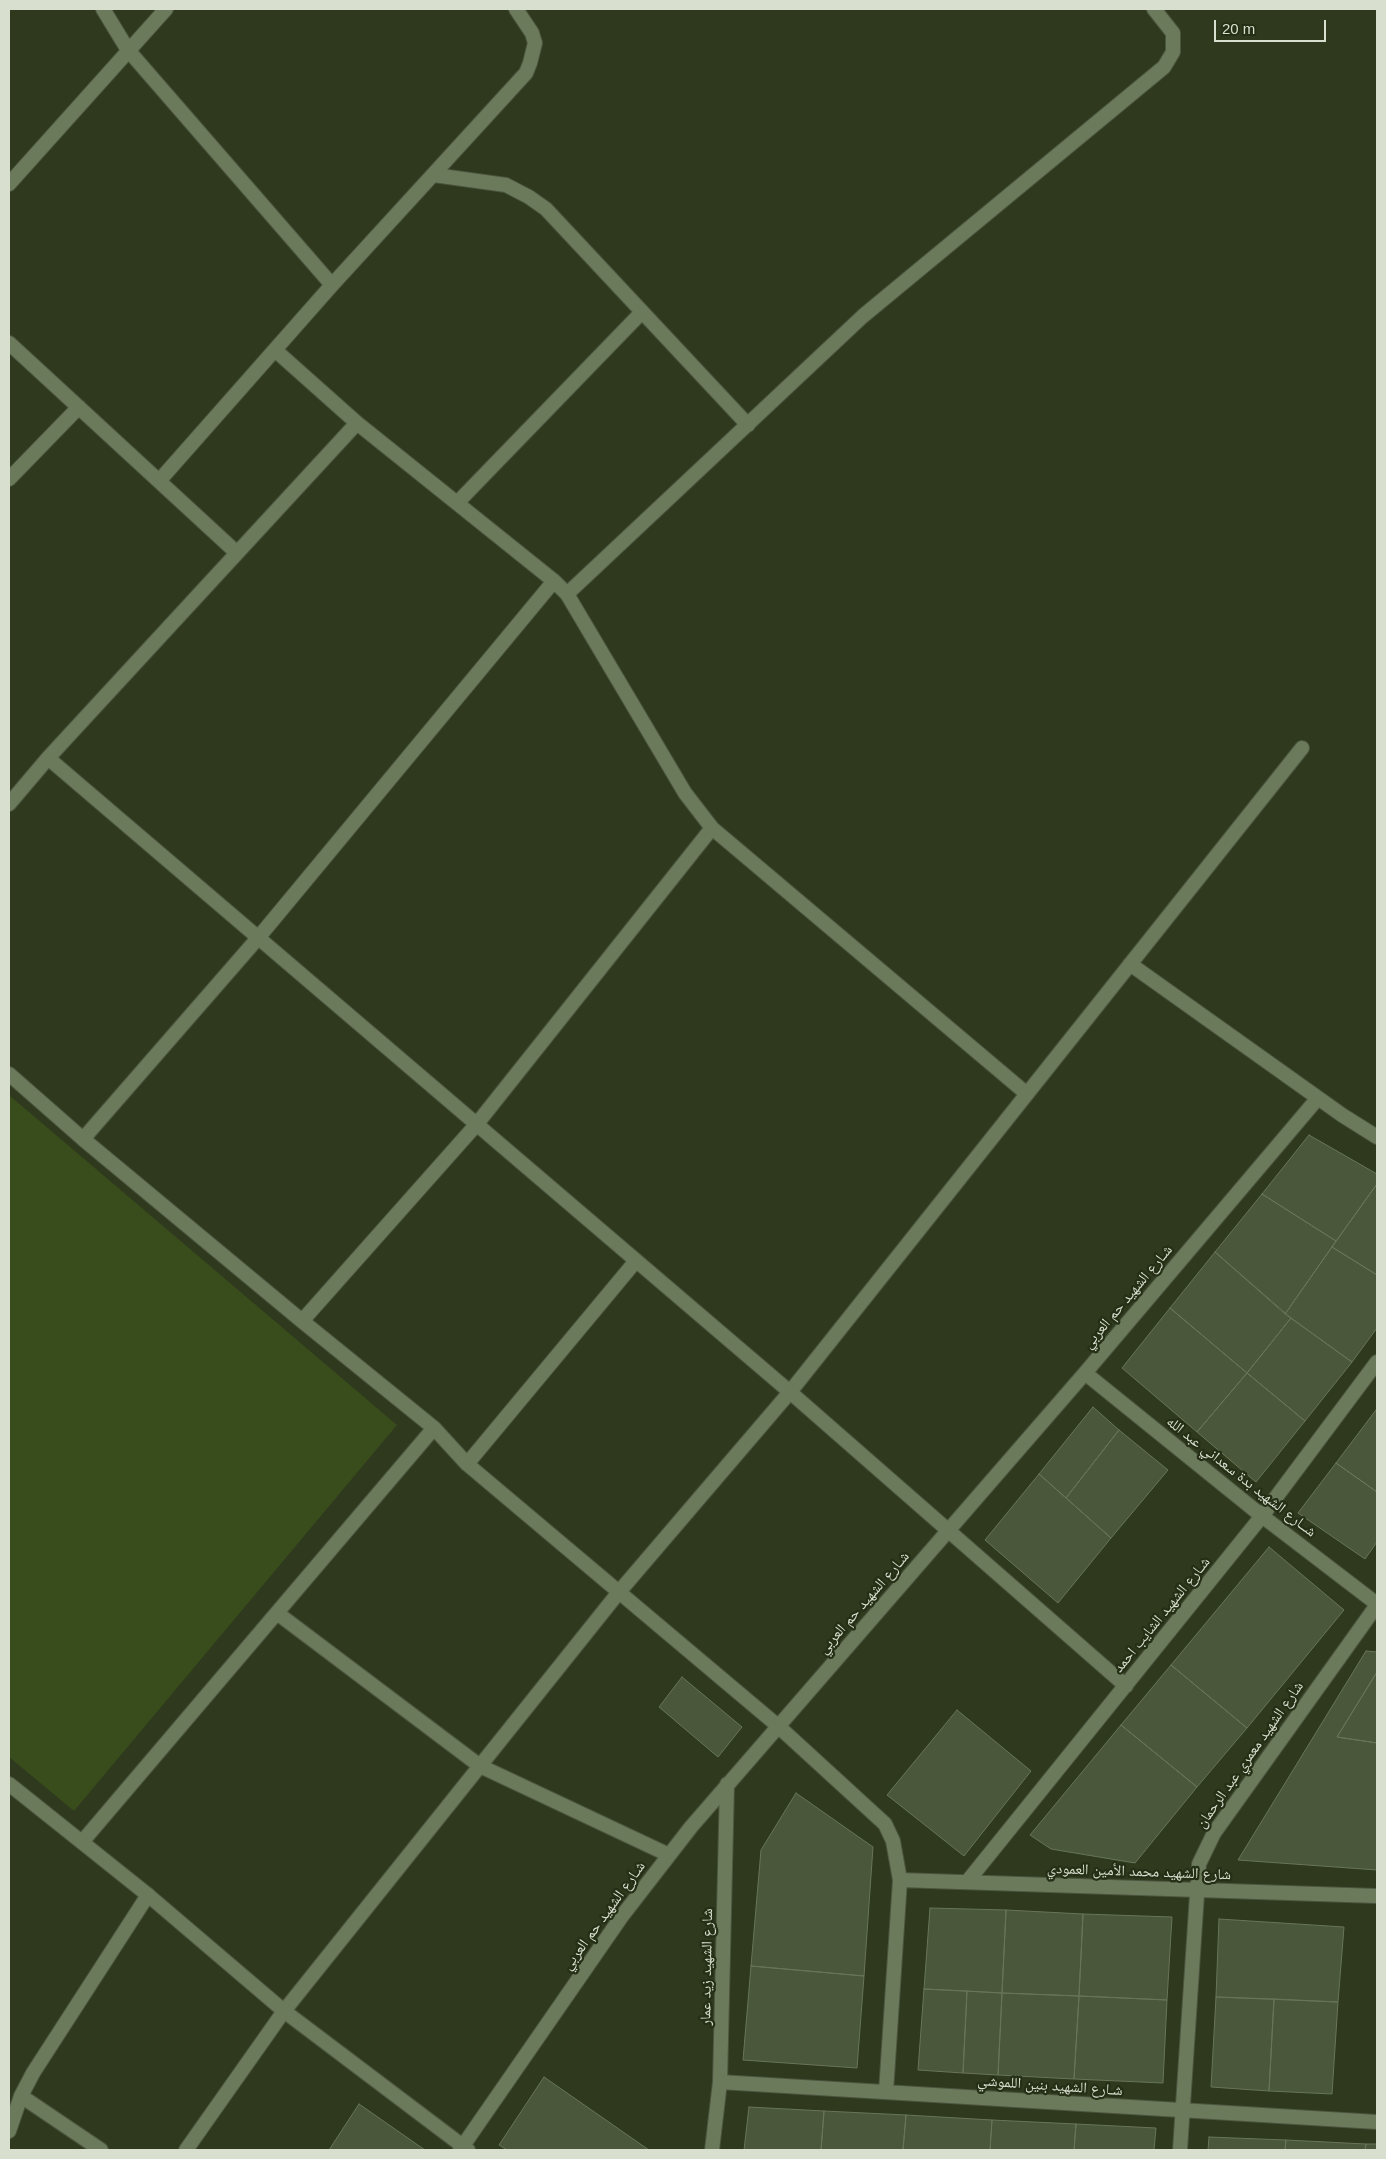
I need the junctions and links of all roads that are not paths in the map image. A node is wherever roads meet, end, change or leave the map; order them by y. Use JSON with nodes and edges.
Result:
{"nodes":[{"id":1,"x":103,"y":9,"type":"edge"},
{"id":2,"x":166,"y":9,"type":"edge"},
{"id":3,"x":516,"y":9,"type":"edge"},
{"id":4,"x":1154,"y":9,"type":"edge"},
{"id":5,"x":128,"y":50,"type":"junction"},
{"id":6,"x":434,"y":175,"type":"junction"},
{"id":7,"x":9,"y":184,"type":"edge"},
{"id":8,"x":332,"y":285,"type":"junction"},
{"id":9,"x":642,"y":312,"type":"junction"},
{"id":10,"x":9,"y":343,"type":"edge"},
{"id":11,"x":275,"y":350,"type":"junction"},
{"id":12,"x":79,"y":407,"type":"junction"},
{"id":13,"x":357,"y":423,"type":"junction"},
{"id":14,"x":748,"y":425,"type":"junction"},
{"id":15,"x":9,"y":479,"type":"edge"},
{"id":16,"x":159,"y":481,"type":"junction"},
{"id":17,"x":457,"y":503,"type":"junction"},
{"id":18,"x":237,"y":553,"type":"junction"},
{"id":19,"x":554,"y":581,"type":"junction"},
{"id":20,"x":567,"y":594,"type":"junction"},
{"id":21,"x":1302,"y":748,"type":"dead end"},
{"id":22,"x":48,"y":758,"type":"junction"},
{"id":23,"x":9,"y":804,"type":"edge"},
{"id":24,"x":712,"y":828,"type":"junction"},
{"id":25,"x":258,"y":938,"type":"junction"},
{"id":26,"x":1130,"y":964,"type":"junction"},
{"id":27,"x":9,"y":1074,"type":"edge"},
{"id":28,"x":1027,"y":1094,"type":"junction"},
{"id":29,"x":1318,"y":1098,"type":"junction"},
{"id":30,"x":476,"y":1126,"type":"junction"},
{"id":31,"x":1377,"y":1137,"type":"edge"},
{"id":32,"x":83,"y":1139,"type":"junction"},
{"id":33,"x":635,"y":1262,"type":"junction"},
{"id":34,"x":302,"y":1321,"type":"junction"},
{"id":35,"x":1377,"y":1362,"type":"edge"},
{"id":36,"x":1085,"y":1373,"type":"junction"},
{"id":37,"x":790,"y":1392,"type":"junction"},
{"id":38,"x":434,"y":1428,"type":"junction"},
{"id":39,"x":467,"y":1464,"type":"junction"},
{"id":40,"x":1262,"y":1516,"type":"junction"},
{"id":41,"x":949,"y":1531,"type":"junction"},
{"id":42,"x":619,"y":1592,"type":"junction"},
{"id":43,"x":1377,"y":1605,"type":"edge"},
{"id":44,"x":277,"y":1613,"type":"junction"},
{"id":45,"x":1126,"y":1686,"type":"junction"},
{"id":46,"x":778,"y":1726,"type":"junction"},
{"id":47,"x":480,"y":1766,"type":"junction"},
{"id":48,"x":9,"y":1784,"type":"edge"},
{"id":49,"x":727,"y":1784,"type":"junction"},
{"id":50,"x":82,"y":1842,"type":"junction"},
{"id":51,"x":669,"y":1855,"type":"junction"},
{"id":52,"x":900,"y":1880,"type":"junction"},
{"id":53,"x":967,"y":1882,"type":"junction"},
{"id":54,"x":1196,"y":1890,"type":"junction"},
{"id":55,"x":148,"y":1895,"type":"junction"},
{"id":56,"x":1377,"y":1896,"type":"edge"},
{"id":57,"x":284,"y":2011,"type":"junction"},
{"id":58,"x":720,"y":2082,"type":"junction"},
{"id":59,"x":886,"y":2092,"type":"junction"},
{"id":60,"x":21,"y":2096,"type":"junction"},
{"id":61,"x":1183,"y":2111,"type":"junction"},
{"id":62,"x":1377,"y":2122,"type":"edge"},
{"id":63,"x":9,"y":2131,"type":"edge"},
{"id":64,"x":464,"y":2149,"type":"edge"},
{"id":65,"x":101,"y":2150,"type":"edge"},
{"id":66,"x":186,"y":2150,"type":"edge"},
{"id":67,"x":712,"y":2150,"type":"edge"},
{"id":68,"x":1180,"y":2150,"type":"edge"}],
"edges":[{"from":1,"to":5,"type":"street"},
{"from":2,"to":5,"type":"street"},
{"from":3,"to":6,"type":"street"},
{"from":4,"to":14,"type":"street"},
{"from":5,"to":7,"type":"street"},
{"from":5,"to":8,"type":"street"},
{"from":6,"to":8,"type":"street"},
{"from":6,"to":9,"type":"street"},
{"from":8,"to":11,"type":"street"},
{"from":9,"to":14,"type":"street"},
{"from":9,"to":17,"type":"street"},
{"from":10,"to":12,"type":"street"},
{"from":11,"to":13,"type":"street"},
{"from":11,"to":16,"type":"street"},
{"from":12,"to":15,"type":"street"},
{"from":12,"to":16,"type":"street"},
{"from":13,"to":17,"type":"street"},
{"from":13,"to":18,"type":"street"},
{"from":14,"to":20,"type":"street"},
{"from":16,"to":18,"type":"street"},
{"from":17,"to":19,"type":"street"},
{"from":18,"to":22,"type":"street"},
{"from":19,"to":20,"type":"street"},
{"from":19,"to":25,"type":"street"},
{"from":20,"to":24,"type":"street"},
{"from":21,"to":26,"type":"street"},
{"from":22,"to":23,"type":"street"},
{"from":22,"to":25,"type":"street"},
{"from":24,"to":28,"type":"street"},
{"from":24,"to":30,"type":"street"},
{"from":25,"to":30,"type":"street"},
{"from":25,"to":32,"type":"street"},
{"from":26,"to":28,"type":"street"},
{"from":26,"to":29,"type":"street"},
{"from":27,"to":32,"type":"street"},
{"from":28,"to":37,"type":"street"},
{"from":29,"to":31,"type":"street"},
{"from":29,"to":36,"type":"street","name":"شـارع الشهيد حم العربي"},
{"from":30,"to":33,"type":"street"},
{"from":30,"to":34,"type":"street"},
{"from":32,"to":34,"type":"street"},
{"from":33,"to":37,"type":"street"},
{"from":33,"to":39,"type":"street"},
{"from":34,"to":38,"type":"street"},
{"from":35,"to":40,"type":"street","name":"شـارع الشهيد الشايب احمد"},
{"from":36,"to":40,"type":"street","name":"شــارع الشهيد بدة سعداني عبد الله"},
{"from":36,"to":41,"type":"street","name":"شـارع الشهيد حم العربي"},
{"from":37,"to":41,"type":"street"},
{"from":37,"to":42,"type":"street"},
{"from":38,"to":39,"type":"street"},
{"from":38,"to":44,"type":"street"},
{"from":39,"to":42,"type":"street"},
{"from":40,"to":43,"type":"street","name":"شــارع الشهيد بدة سعداني عبد الله"},
{"from":40,"to":45,"type":"street","name":"شـارع الشهيد الشايب احمد"},
{"from":41,"to":45,"type":"street"},
{"from":41,"to":46,"type":"street","name":"شـارع الشهيد حم العربي"},
{"from":42,"to":46,"type":"street"},
{"from":42,"to":47,"type":"street"},
{"from":43,"to":54,"type":"street","name":"شارع الشهيد معمري عبد الرحمان"},
{"from":44,"to":47,"type":"street"},
{"from":44,"to":50,"type":"street"},
{"from":45,"to":53,"type":"street","name":"شـارع الشهيد الشايب احمد"},
{"from":46,"to":49,"type":"street","name":"شـارع الشهيد حم العربي"},
{"from":46,"to":52,"type":"street"},
{"from":47,"to":51,"type":"street"},
{"from":47,"to":57,"type":"street"},
{"from":48,"to":50,"type":"street"},
{"from":49,"to":51,"type":"street","name":"شـارع الشهيد حم العربي"},
{"from":49,"to":58,"type":"street","name":"شارع الشهيد زيد عمار"},
{"from":50,"to":55,"type":"street"},
{"from":51,"to":64,"type":"street","name":"شـارع الشهيد حم العربي"},
{"from":52,"to":53,"type":"street","name":"شارع الشهيد محمد الأمين العمودي"},
{"from":52,"to":59,"type":"street"},
{"from":53,"to":54,"type":"street","name":"شارع الشهيد محمد الأمين العمودي"},
{"from":54,"to":56,"type":"street","name":"شارع الشهيد محمد الأمين العمودي"},
{"from":54,"to":61,"type":"street","name":"شارع الشهيد معمري عبد الرحمان"},
{"from":55,"to":57,"type":"street"},
{"from":55,"to":60,"type":"street"},
{"from":57,"to":64,"type":"street"},
{"from":57,"to":66,"type":"street"},
{"from":58,"to":59,"type":"street","name":"شـارع الشهيد بنين اللموشي"},
{"from":58,"to":67,"type":"street","name":"شارع الشهيد زيد عمار"},
{"from":59,"to":61,"type":"street","name":"شـارع الشهيد بنين اللموشي"},
{"from":60,"to":63,"type":"street"},
{"from":60,"to":65,"type":"street"},
{"from":61,"to":62,"type":"street","name":"شـارع الشهيد بنين اللموشي"},
{"from":61,"to":68,"type":"street","name":"شارع الشهيد معمري عبد الرحمان"}]}
